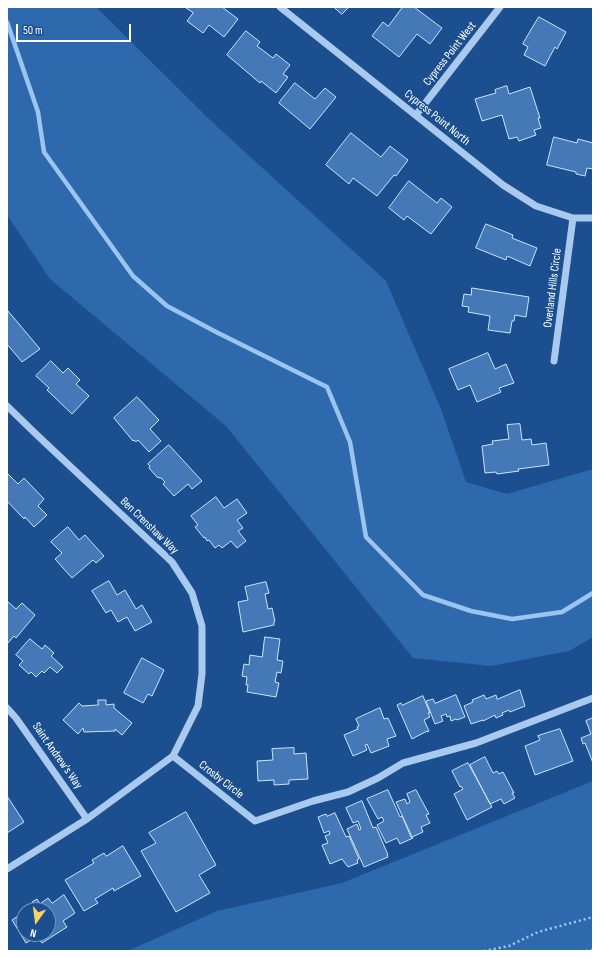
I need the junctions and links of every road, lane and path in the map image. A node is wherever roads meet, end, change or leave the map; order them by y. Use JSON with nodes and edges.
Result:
{"nodes":[{"id":1,"x":280,"y":7,"type":"edge"},
{"id":2,"x":500,"y":7,"type":"edge"},
{"id":3,"x":416,"y":115,"type":"junction"},
{"id":4,"x":573,"y":218,"type":"junction"},
{"id":5,"x":593,"y":218,"type":"edge"},
{"id":6,"x":554,"y":361,"type":"dead end"},
{"id":7,"x":7,"y":406,"type":"edge"},
{"id":8,"x":593,"y":698,"type":"edge"},
{"id":9,"x":7,"y":708,"type":"edge"},
{"id":10,"x":174,"y":756,"type":"junction"},
{"id":11,"x":87,"y":818,"type":"junction"},
{"id":12,"x":7,"y":869,"type":"edge"},
{"id":13,"x":593,"y":917,"type":"edge"},
{"id":14,"x":593,"y":950,"type":"edge"},
{"id":15,"x":484,"y":951,"type":"edge"},
{"id":16,"x":586,"y":951,"type":"edge"}],
"edges":[{"from":1,"to":3,"type":"street","name":"Cypress Point North"},
{"from":2,"to":3,"type":"street","name":"Cypress Point West"},
{"from":3,"to":4,"type":"street","name":"Cypress Point North"},
{"from":4,"to":5,"type":"street","name":"Cypress Point North"},
{"from":4,"to":6,"type":"street","name":"Overland Hills Circle"},
{"from":7,"to":10,"type":"street","name":"Ben Crenshaw Way"},
{"from":8,"to":10,"type":"street","name":"Crosby Circle"},
{"from":9,"to":11,"type":"street","name":"Saint Andrew's Way"},
{"from":10,"to":11,"type":"street","name":"Ben Crenshaw Way"},
{"from":11,"to":12,"type":"street","name":"Ben Crenshaw Way"},
{"from":13,"to":15,"type":"path"},
{"from":14,"to":16,"type":"path"}]}
